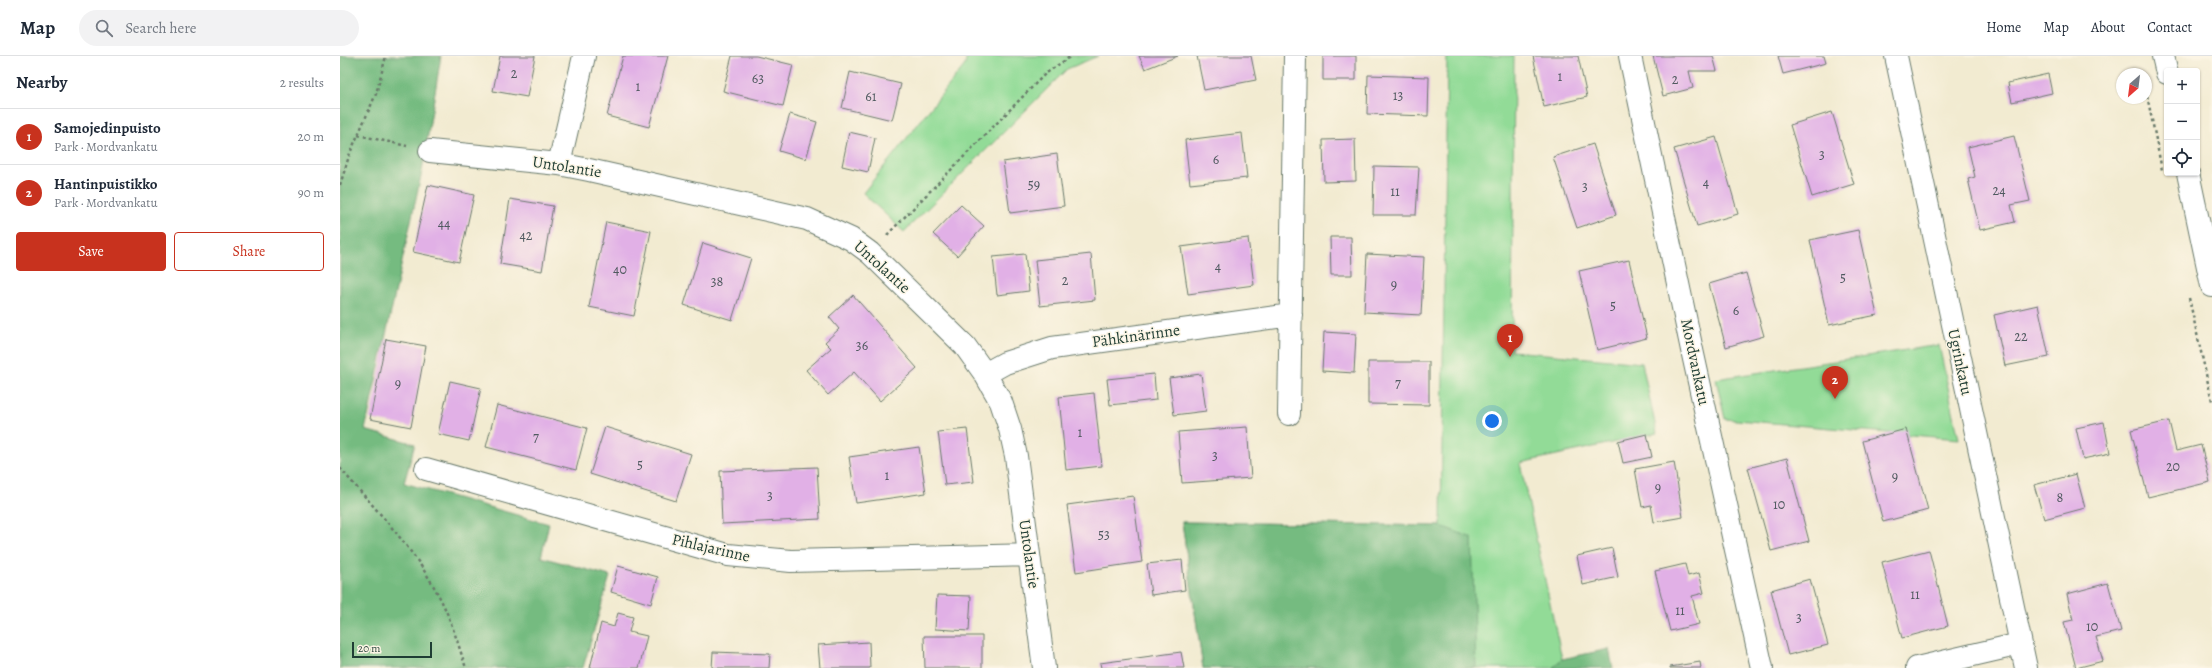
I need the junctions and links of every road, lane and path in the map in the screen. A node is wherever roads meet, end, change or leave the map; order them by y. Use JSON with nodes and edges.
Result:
{"nodes":[{"id":1,"x":386,"y":56,"type":"edge"},
{"id":2,"x":584,"y":56,"type":"edge"},
{"id":3,"x":1071,"y":56,"type":"edge"},
{"id":4,"x":1295,"y":56,"type":"edge"},
{"id":5,"x":1630,"y":56,"type":"edge"},
{"id":6,"x":1896,"y":56,"type":"edge"},
{"id":7,"x":2163,"y":56,"type":"edge"},
{"id":8,"x":2166,"y":68,"type":"edge"},
{"id":9,"x":358,"y":135,"type":"junction"},
{"id":10,"x":430,"y":151,"type":"joint"},
{"id":11,"x":559,"y":164,"type":"junction"},
{"id":12,"x":2189,"y":176,"type":"edge"},
{"id":13,"x":340,"y":185,"type":"edge"},
{"id":14,"x":870,"y":253,"type":"junction"},
{"id":15,"x":2212,"y":286,"type":"edge"},
{"id":16,"x":1290,"y":315,"type":"junction"},
{"id":17,"x":985,"y":374,"type":"junction"},
{"id":18,"x":1289,"y":414,"type":"dead end"},
{"id":19,"x":340,"y":468,"type":"edge"},
{"id":20,"x":426,"y":469,"type":"dead end"},
{"id":21,"x":1029,"y":555,"type":"junction"},
{"id":22,"x":2020,"y":644,"type":"junction"},
{"id":23,"x":466,"y":668,"type":"edge"},
{"id":24,"x":1044,"y":668,"type":"edge"},
{"id":25,"x":1762,"y":668,"type":"edge"},
{"id":26,"x":1917,"y":668,"type":"edge"},
{"id":27,"x":2026,"y":668,"type":"edge"}],
"edges":[{"from":1,"to":9,"type":"path"},
{"from":2,"to":11,"type":"street"},
{"from":3,"to":14,"type":"path"},
{"from":4,"to":16,"type":"street"},
{"from":5,"to":25,"type":"street","name":"Mordvankatu"},
{"from":6,"to":22,"type":"street","name":"Ugrinkatu"},
{"from":7,"to":8,"type":"street"},
{"from":9,"to":10,"type":"path"},
{"from":9,"to":13,"type":"path"},
{"from":10,"to":11,"type":"street","name":"Untolantie"},
{"from":11,"to":14,"type":"street","name":"Untolantie"},
{"from":12,"to":15,"type":"street"},
{"from":14,"to":17,"type":"street","name":"Untolantie"},
{"from":16,"to":17,"type":"street","name":"Pähkinärinne"},
{"from":16,"to":18,"type":"street"},
{"from":17,"to":21,"type":"street","name":"Untolantie"},
{"from":19,"to":23,"type":"path"},
{"from":20,"to":21,"type":"street","name":"Pihlajarinne"},
{"from":21,"to":24,"type":"street","name":"Untolantie"},
{"from":22,"to":26,"type":"street"},
{"from":22,"to":27,"type":"street","name":"Ugrinkatu"}]}
